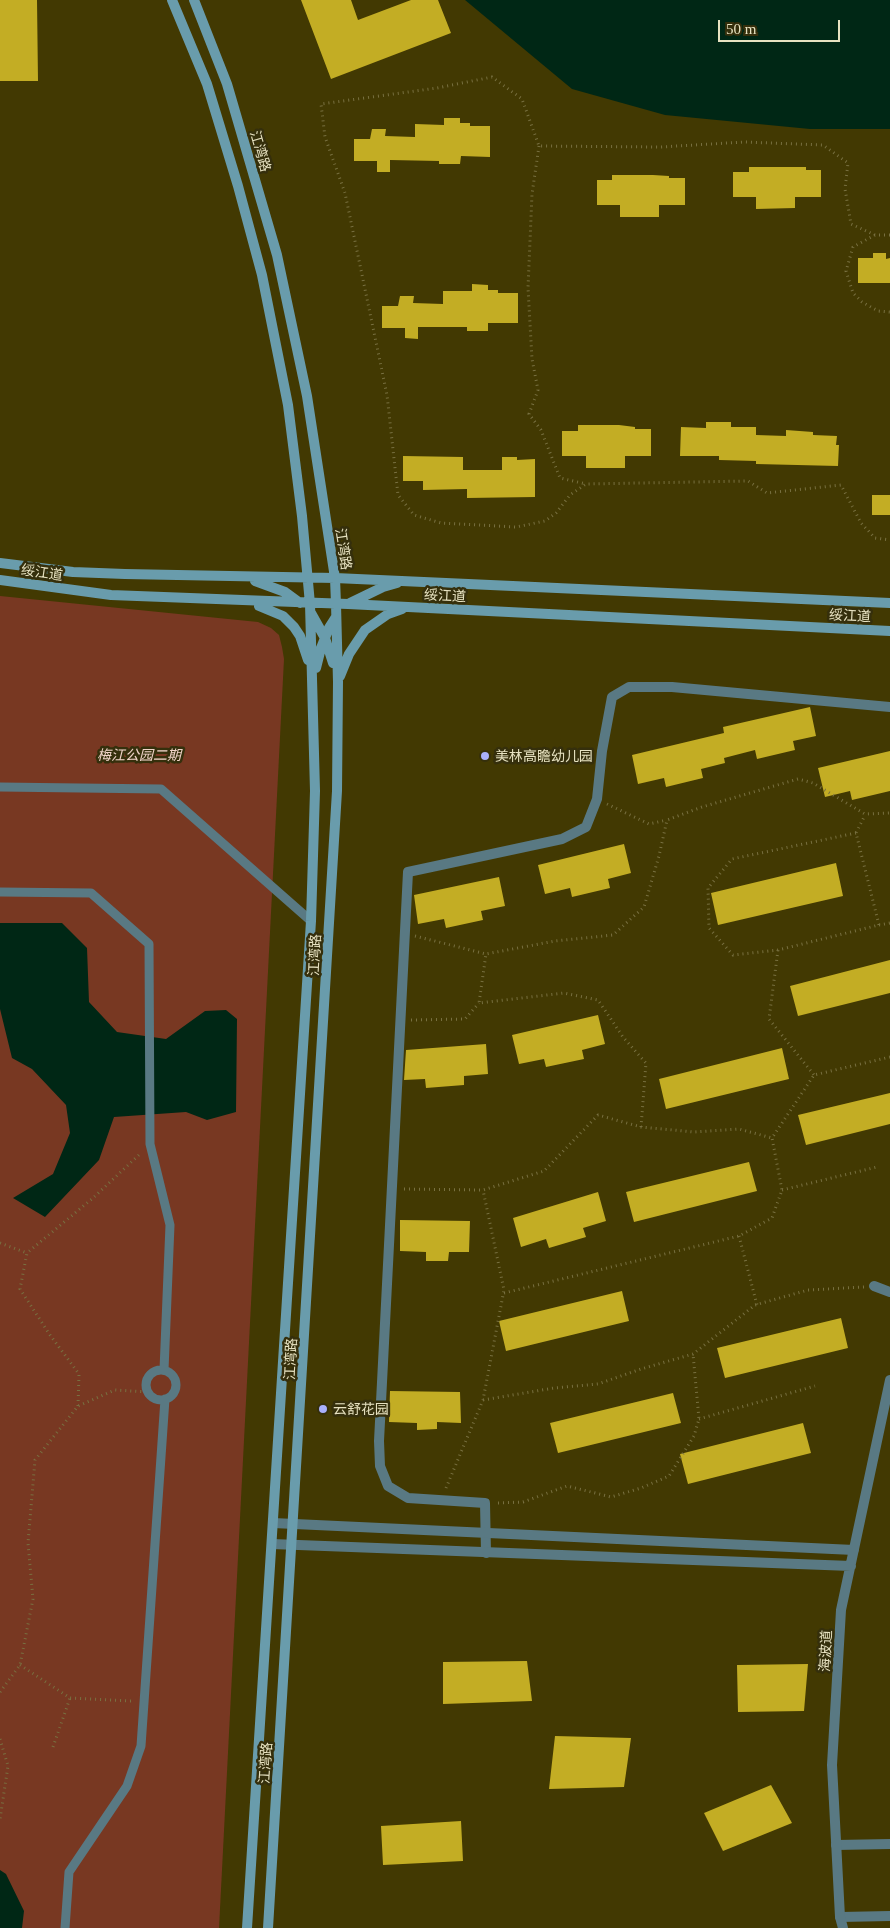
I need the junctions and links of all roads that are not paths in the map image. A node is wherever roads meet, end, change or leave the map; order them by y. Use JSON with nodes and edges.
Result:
{"nodes":[{"id":1,"x":172,"y":0,"type":"edge"},
{"id":2,"x":194,"y":0,"type":"edge"},
{"id":3,"x":0,"y":563,"type":"edge"},
{"id":4,"x":242,"y":577,"type":"junction"},
{"id":5,"x":308,"y":578,"type":"junction"},
{"id":6,"x":335,"y":578,"type":"junction"},
{"id":7,"x":0,"y":580,"type":"edge"},
{"id":8,"x":406,"y":581,"type":"junction"},
{"id":9,"x":242,"y":601,"type":"junction"},
{"id":10,"x":890,"y":603,"type":"edge"},
{"id":11,"x":336,"y":604,"type":"junction"},
{"id":12,"x":348,"y":604,"type":"junction"},
{"id":13,"x":307,"y":607,"type":"junction"},
{"id":14,"x":407,"y":607,"type":"junction"},
{"id":15,"x":336,"y":617,"type":"junction"},
{"id":16,"x":890,"y":631,"type":"edge"},
{"id":17,"x":325,"y":638,"type":"junction"},
{"id":18,"x":312,"y":681,"type":"junction"},
{"id":19,"x":338,"y":682,"type":"junction"},
{"id":20,"x":890,"y":707,"type":"edge"},
{"id":21,"x":0,"y":787,"type":"edge"},
{"id":22,"x":0,"y":892,"type":"edge"},
{"id":23,"x":311,"y":922,"type":"junction"},
{"id":24,"x":874,"y":1286,"type":"road end"},
{"id":25,"x":890,"y":1292,"type":"edge"},
{"id":26,"x":164,"y":1370,"type":"junction"},
{"id":27,"x":890,"y":1380,"type":"edge"},
{"id":28,"x":165,"y":1399,"type":"junction"},
{"id":29,"x":273,"y":1523,"type":"junction"},
{"id":30,"x":294,"y":1524,"type":"junction"},
{"id":31,"x":486,"y":1533,"type":"junction"},
{"id":32,"x":272,"y":1544,"type":"junction"},
{"id":33,"x":292,"y":1546,"type":"junction"},
{"id":34,"x":854,"y":1550,"type":"junction"},
{"id":35,"x":486,"y":1553,"type":"junction"},
{"id":36,"x":851,"y":1566,"type":"junction"},
{"id":37,"x":890,"y":1844,"type":"edge"},
{"id":38,"x":836,"y":1845,"type":"junction"},
{"id":39,"x":890,"y":1916,"type":"edge"},
{"id":40,"x":840,"y":1917,"type":"junction"},
{"id":41,"x":65,"y":1928,"type":"edge"},
{"id":42,"x":247,"y":1928,"type":"edge"},
{"id":43,"x":268,"y":1928,"type":"edge"},
{"id":44,"x":843,"y":1928,"type":"edge"}],
"edges":[{"from":1,"to":5,"type":"main road","name":"江湾路"},
{"from":2,"to":6,"type":"main road","name":"江湾路"},
{"from":3,"to":4,"type":"main road","name":"绥江道"},
{"from":4,"to":5,"type":"main road","name":"绥江道"},
{"from":4,"to":13,"type":"main road"},
{"from":5,"to":6,"type":"main road","name":"绥江道"},
{"from":5,"to":13,"type":"main road","name":"江湾路"},
{"from":6,"to":8,"type":"main road","name":"绥江道"},
{"from":6,"to":11,"type":"main road","name":"江湾路"},
{"from":7,"to":9,"type":"main road","name":"绥江道"},
{"from":8,"to":10,"type":"main road","name":"绥江道"},
{"from":8,"to":12,"type":"main road"},
{"from":9,"to":13,"type":"main road","name":"绥江道"},
{"from":9,"to":18,"type":"main road"},
{"from":11,"to":12,"type":"main road","name":"绥江道"},
{"from":11,"to":13,"type":"main road","name":"绥江道"},
{"from":11,"to":15,"type":"main road","name":"江湾路"},
{"from":12,"to":14,"type":"main road","name":"绥江道"},
{"from":12,"to":15,"type":"main road"},
{"from":13,"to":17,"type":"main road"},
{"from":13,"to":18,"type":"main road","name":"江湾路"},
{"from":14,"to":16,"type":"main road","name":"绥江道"},
{"from":14,"to":19,"type":"main road"},
{"from":15,"to":17,"type":"main road"},
{"from":15,"to":19,"type":"main road","name":"江湾路"},
{"from":17,"to":18,"type":"main road"},
{"from":17,"to":19,"type":"main road"},
{"from":18,"to":23,"type":"main road","name":"江湾路"},
{"from":19,"to":30,"type":"main road","name":"江湾路"},
{"from":20,"to":31,"type":"street"},
{"from":21,"to":23,"type":"lane"},
{"from":22,"to":26,"type":"lane"},
{"from":23,"to":29,"type":"main road","name":"江湾路"},
{"from":24,"to":25,"type":"street"},
{"from":26,"to":28,"type":"lane"},
{"from":26,"to":28,"type":"lane"},
{"from":27,"to":34,"type":"street","name":"海波道"},
{"from":28,"to":41,"type":"lane"},
{"from":29,"to":30,"type":"street"},
{"from":29,"to":32,"type":"main road","name":"江湾路"},
{"from":30,"to":31,"type":"street"},
{"from":30,"to":33,"type":"main road","name":"江湾路"},
{"from":31,"to":34,"type":"street"},
{"from":31,"to":35,"type":"street"},
{"from":32,"to":33,"type":"street"},
{"from":32,"to":42,"type":"main road","name":"江湾路"},
{"from":33,"to":35,"type":"street"},
{"from":33,"to":43,"type":"main road","name":"江湾路"},
{"from":34,"to":36,"type":"street","name":"海波道"},
{"from":35,"to":36,"type":"street"},
{"from":36,"to":38,"type":"street","name":"海波道"},
{"from":37,"to":38,"type":"street"},
{"from":38,"to":40,"type":"street","name":"海波道"},
{"from":39,"to":40,"type":"street"},
{"from":40,"to":44,"type":"street","name":"海波道"}]}
